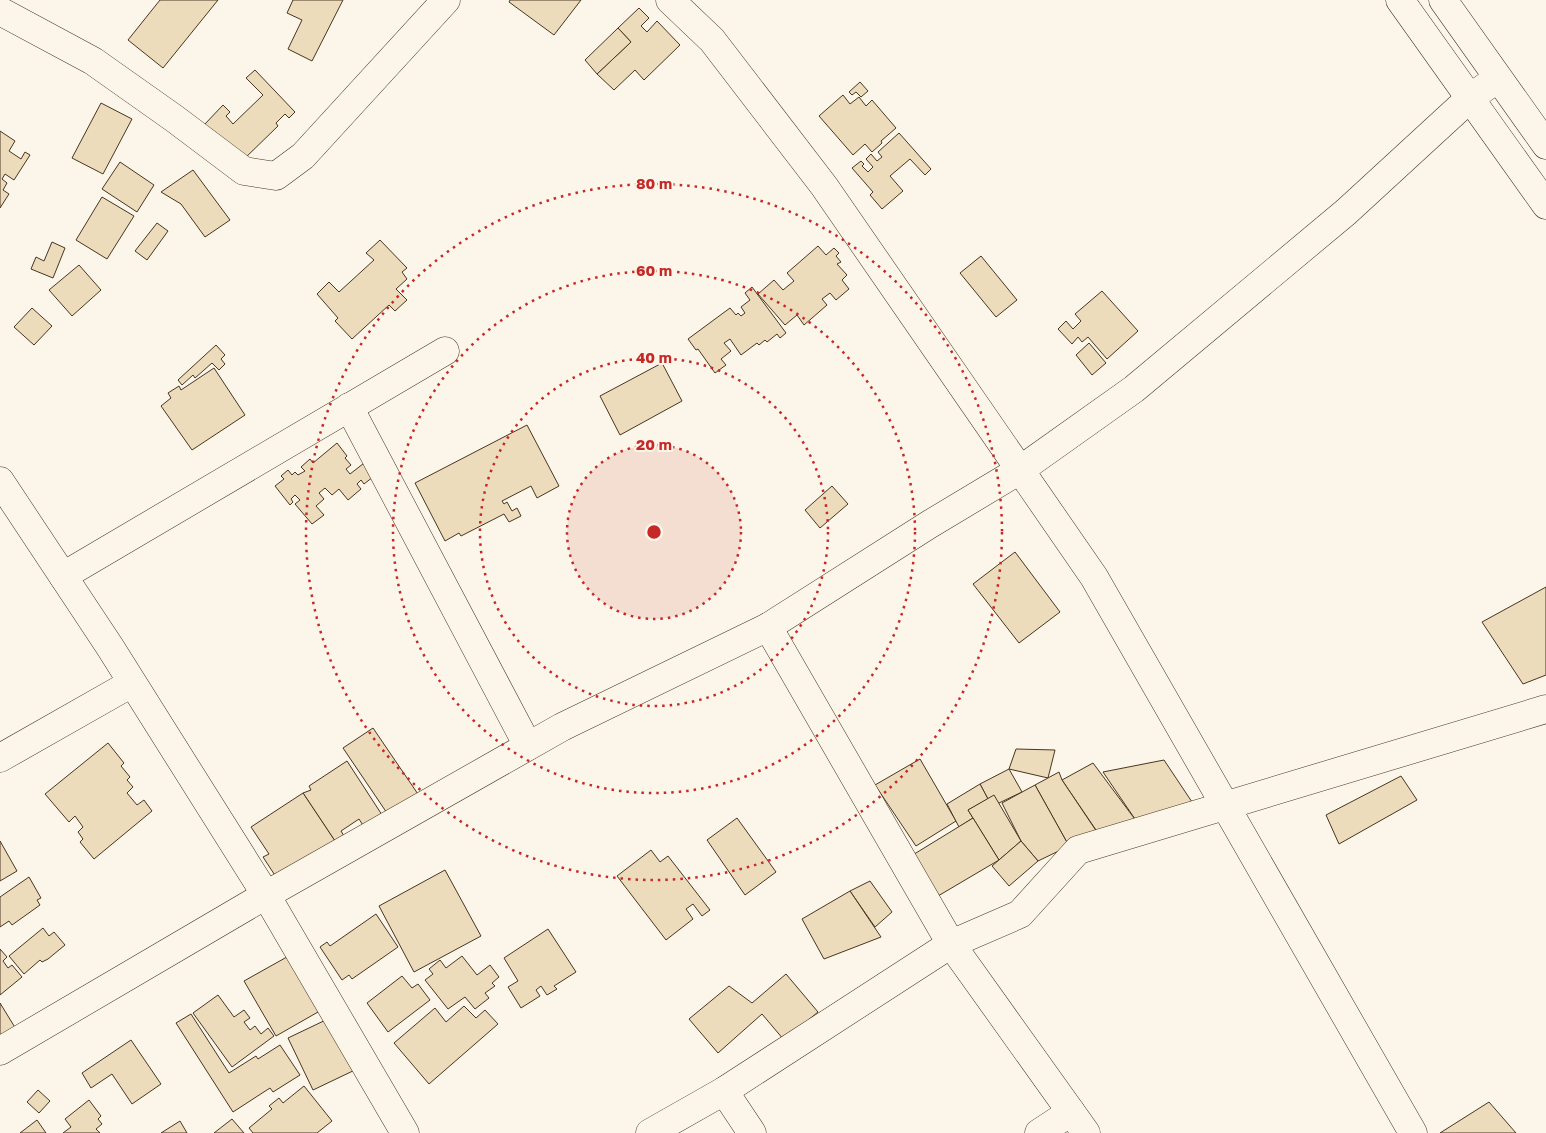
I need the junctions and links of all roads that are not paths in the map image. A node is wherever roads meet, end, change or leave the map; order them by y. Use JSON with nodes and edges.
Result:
{"nodes":[{"id":1,"x":446,"y":0,"type":"edge"},
{"id":2,"x":670,"y":0,"type":"edge"},
{"id":3,"x":1400,"y":0,"type":"edge"},
{"id":4,"x":1443,"y":0,"type":"edge"},
{"id":5,"x":0,"y":11,"type":"edge"},
{"id":6,"x":1498,"y":78,"type":"junction"},
{"id":7,"x":1470,"y":98,"type":"junction"},
{"id":8,"x":1546,"y":145,"type":"edge"},
{"id":9,"x":1546,"y":205,"type":"edge"},
{"id":10,"x":445,"y":351,"type":"dead end"},
{"id":11,"x":349,"y":407,"type":"junction"},
{"id":12,"x":1020,"y":470,"type":"junction"},
{"id":13,"x":4,"y":493,"type":"edge"},
{"id":14,"x":63,"y":576,"type":"junction"},
{"id":15,"x":768,"y":627,"type":"junction"},
{"id":16,"x":132,"y":682,"type":"junction"},
{"id":17,"x":1543,"y":715,"type":"edge"},
{"id":18,"x":528,"y":746,"type":"junction"},
{"id":19,"x":0,"y":758,"type":"edge"},
{"id":20,"x":1224,"y":806,"type":"junction"},
{"id":21,"x":266,"y":895,"type":"junction"},
{"id":22,"x":951,"y":944,"type":"junction"},
{"id":23,"x":0,"y":1051,"type":"edge"},
{"id":24,"x":724,"y":1091,"type":"junction"},
{"id":25,"x":1079,"y":1123,"type":"edge"},
{"id":26,"x":400,"y":1132,"type":"edge"},
{"id":27,"x":650,"y":1133,"type":"edge"},
{"id":28,"x":752,"y":1133,"type":"edge"},
{"id":29,"x":1039,"y":1133,"type":"edge"},
{"id":30,"x":1413,"y":1133,"type":"edge"}],
"edges":[{"from":1,"to":5,"type":"street"},
{"from":2,"to":12,"type":"street"},
{"from":3,"to":7,"type":"street"},
{"from":4,"to":6,"type":"street"},
{"from":6,"to":7,"type":"street"},
{"from":6,"to":8,"type":"street"},
{"from":7,"to":9,"type":"street"},
{"from":7,"to":12,"type":"street"},
{"from":10,"to":11,"type":"street"},
{"from":11,"to":14,"type":"street"},
{"from":11,"to":18,"type":"street"},
{"from":12,"to":15,"type":"street"},
{"from":12,"to":20,"type":"street"},
{"from":13,"to":14,"type":"street"},
{"from":14,"to":16,"type":"street"},
{"from":15,"to":18,"type":"street"},
{"from":15,"to":22,"type":"street"},
{"from":16,"to":19,"type":"street"},
{"from":16,"to":21,"type":"street"},
{"from":17,"to":20,"type":"street"},
{"from":18,"to":21,"type":"street"},
{"from":20,"to":22,"type":"street"},
{"from":20,"to":30,"type":"street"},
{"from":21,"to":23,"type":"street"},
{"from":21,"to":26,"type":"street"},
{"from":22,"to":24,"type":"street"},
{"from":22,"to":25,"type":"street"},
{"from":24,"to":27,"type":"street"},
{"from":24,"to":28,"type":"street"},
{"from":25,"to":29,"type":"street"}]}
